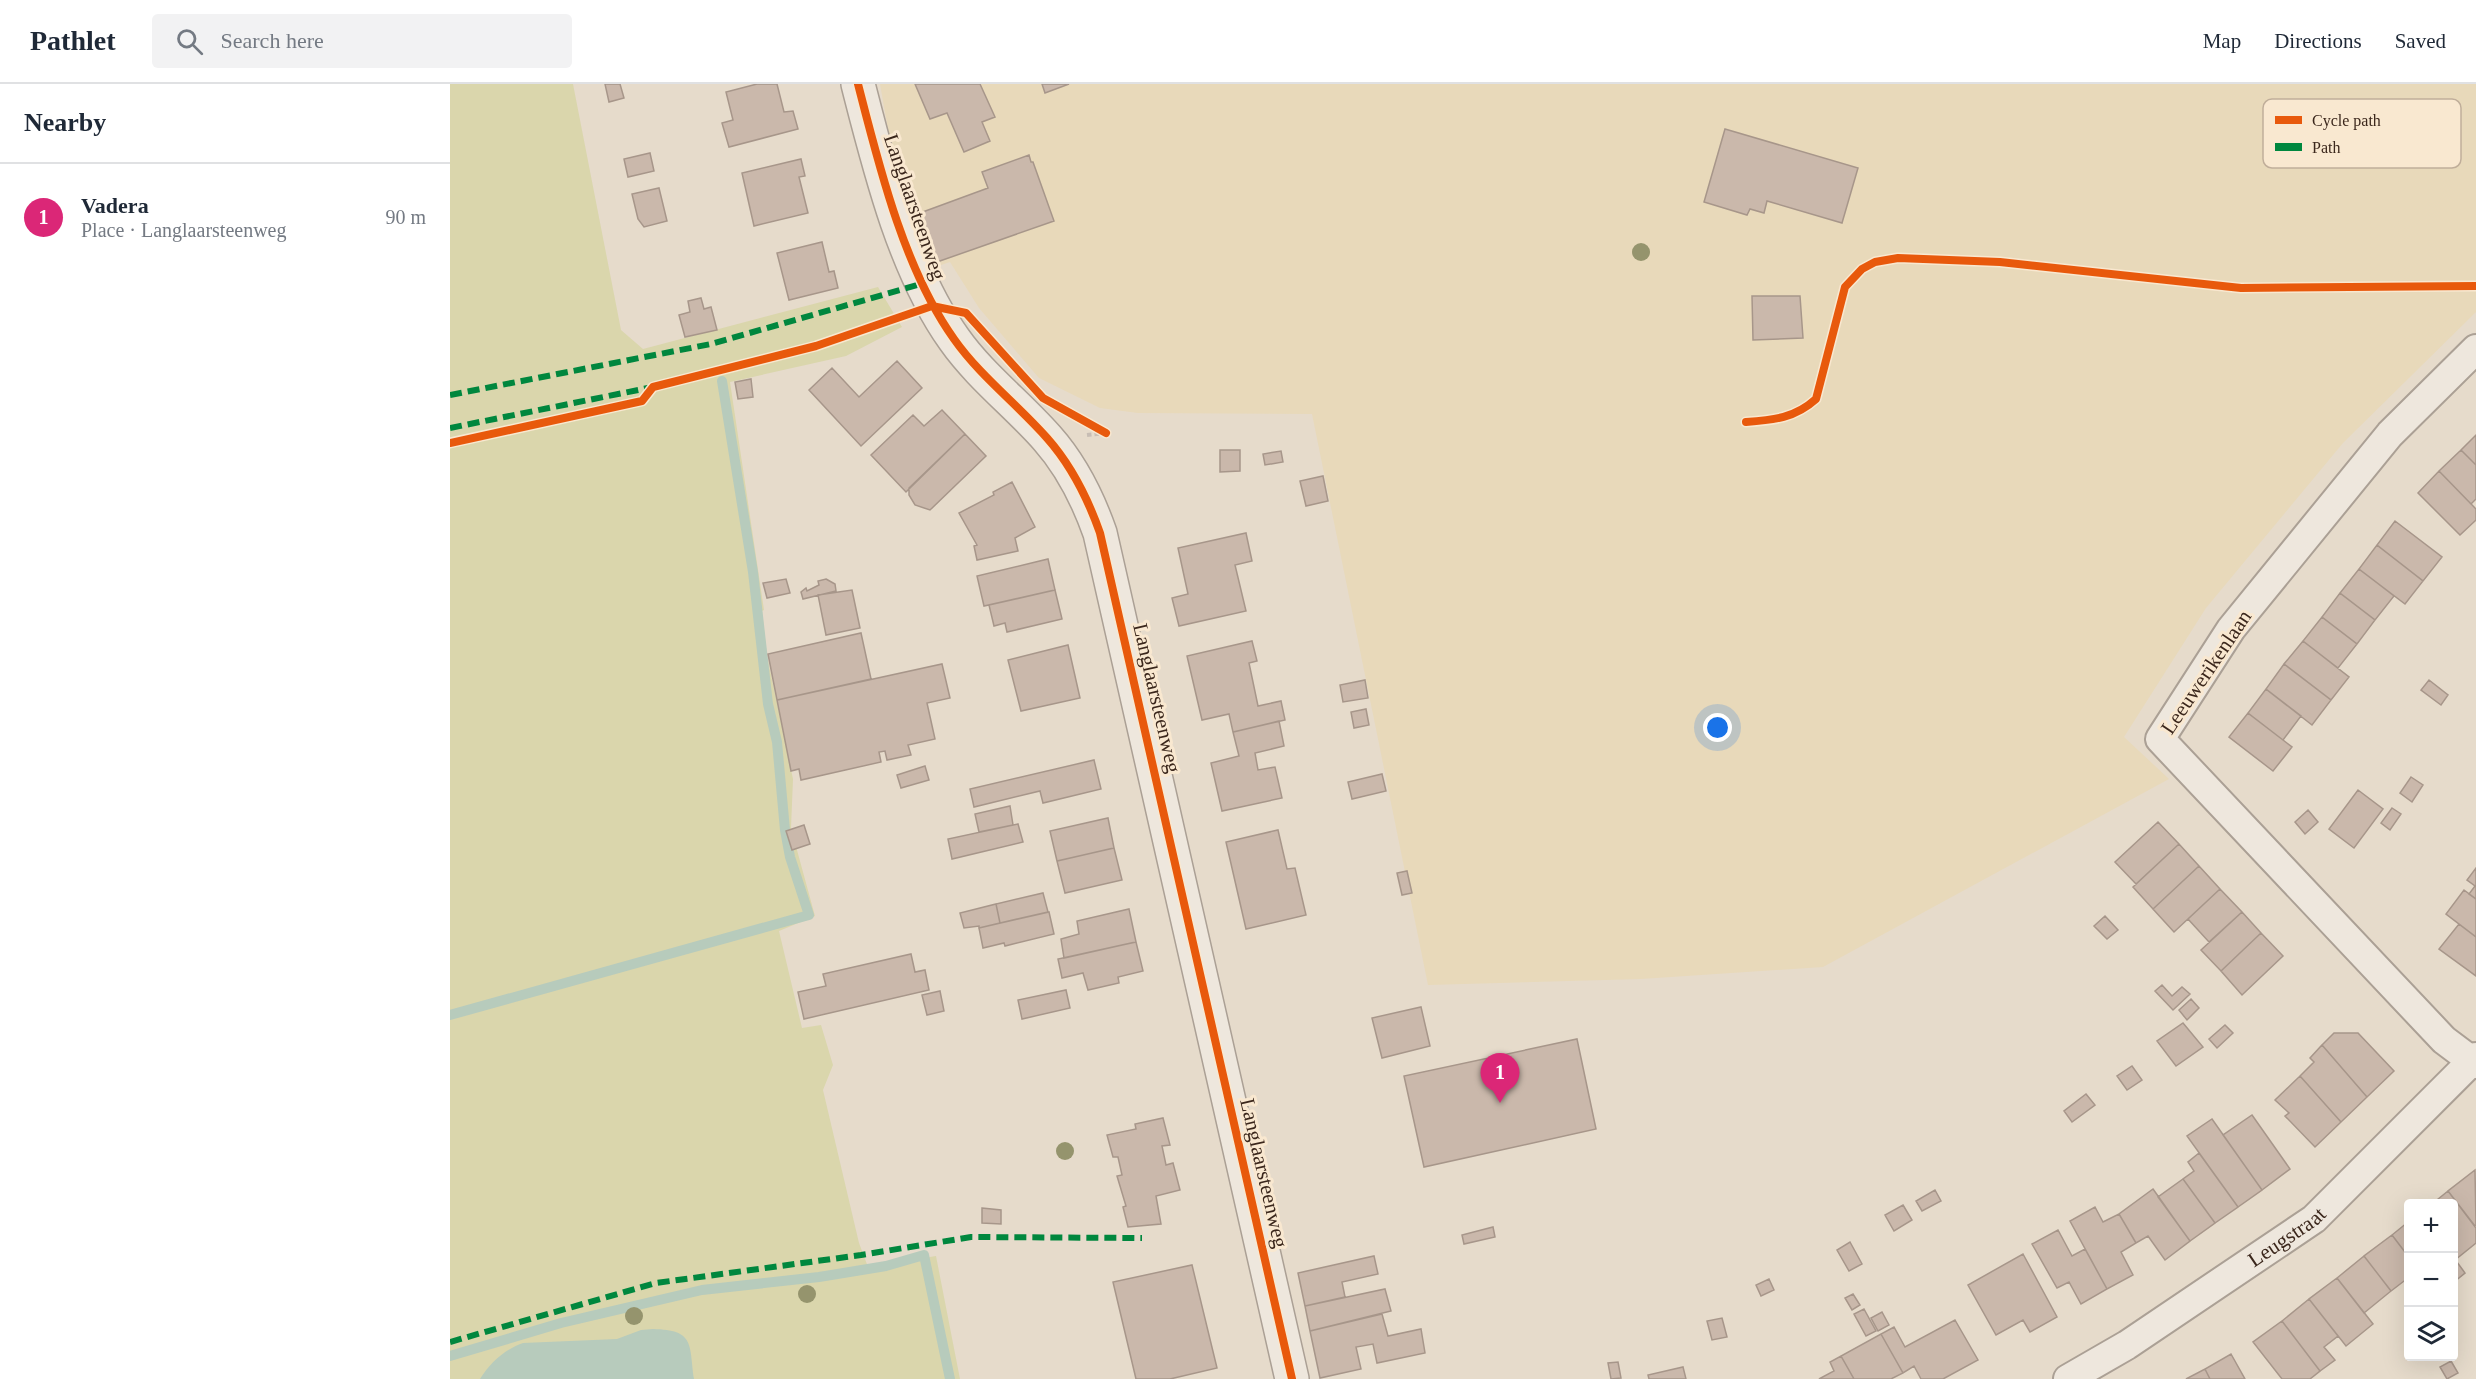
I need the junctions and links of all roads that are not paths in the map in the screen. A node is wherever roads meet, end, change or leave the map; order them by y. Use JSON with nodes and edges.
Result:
{"nodes":[{"id":1,"x":858,"y":84,"type":"edge"},
{"id":2,"x":2476,"y":349,"type":"edge"},
{"id":3,"x":2475,"y":1061,"type":"edge"},
{"id":4,"x":1292,"y":1379,"type":"edge"},
{"id":5,"x":2068,"y":1379,"type":"edge"}],
"edges":[{"from":1,"to":4,"type":"street","name":"Langlaarsteenweg"},
{"from":2,"to":3,"type":"street","name":"Leeuwerikenlaan"},
{"from":3,"to":5,"type":"street","name":"Leugstraat"}]}
